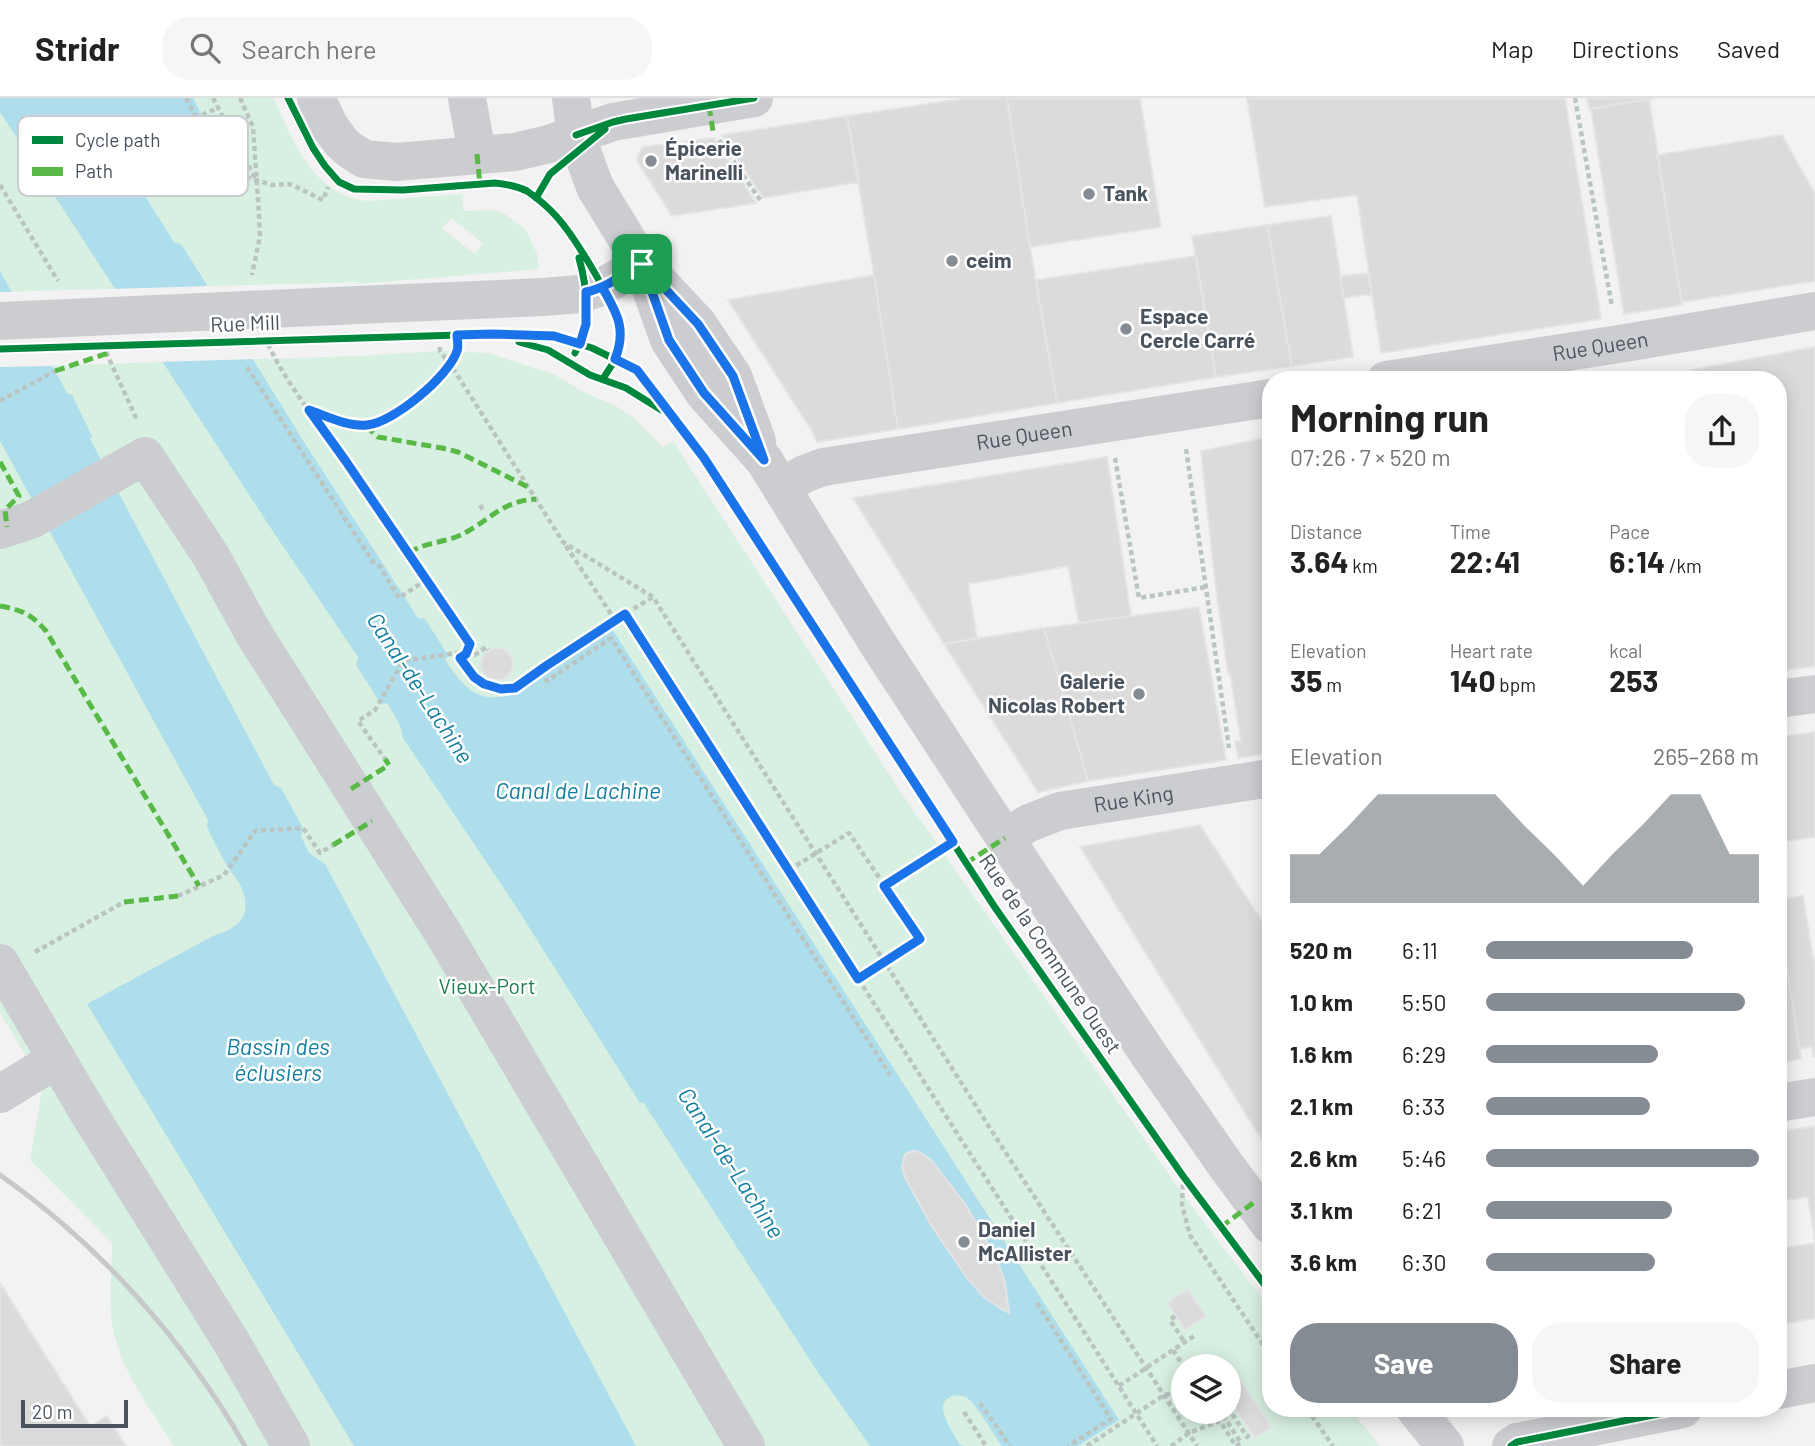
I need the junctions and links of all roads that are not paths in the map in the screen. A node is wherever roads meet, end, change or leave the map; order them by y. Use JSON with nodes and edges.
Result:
{"nodes":[{"id":1,"x":316,"y":98,"type":"edge"},
{"id":2,"x":467,"y":98,"type":"edge"},
{"id":3,"x":754,"y":98,"type":"edge"},
{"id":4,"x":574,"y":116,"type":"edge"},
{"id":5,"x":477,"y":154,"type":"junction"},
{"id":6,"x":642,"y":264,"type":"junction"},
{"id":7,"x":1815,"y":311,"type":"edge"},
{"id":8,"x":0,"y":321,"type":"edge"},
{"id":9,"x":1444,"y":371,"type":"edge"},
{"id":10,"x":1262,"y":399,"type":"edge"},
{"id":11,"x":773,"y":474,"type":"junction"},
{"id":12,"x":15,"y":525,"type":"edge"},
{"id":13,"x":1815,"y":694,"type":"edge"},
{"id":14,"x":1787,"y":698,"type":"edge"},
{"id":15,"x":1262,"y":779,"type":"edge"},
{"id":16,"x":1005,"y":838,"type":"junction"},
{"id":17,"x":17,"y":958,"type":"edge"},
{"id":18,"x":57,"y":1059,"type":"junction"},
{"id":19,"x":0,"y":1094,"type":"edge"},
{"id":20,"x":1815,"y":1097,"type":"edge"},
{"id":21,"x":1787,"y":1102,"type":"edge"},
{"id":22,"x":1262,"y":1203,"type":"edge"},
{"id":23,"x":1815,"y":1382,"type":"edge"},
{"id":24,"x":1787,"y":1388,"type":"edge"},
{"id":25,"x":1421,"y":1417,"type":"edge"},
{"id":26,"x":1643,"y":1417,"type":"edge"},
{"id":27,"x":291,"y":1446,"type":"edge"},
{"id":28,"x":746,"y":1446,"type":"edge"},
{"id":29,"x":1445,"y":1446,"type":"edge"},
{"id":30,"x":1511,"y":1446,"type":"edge"}],
"edges":[{"from":1,"to":5,"type":"street"},
{"from":2,"to":5,"type":"street"},
{"from":3,"to":4,"type":"street"},
{"from":4,"to":5,"type":"street"},
{"from":4,"to":6,"type":"street","name":"Rue de la Commune Ouest"},
{"from":6,"to":8,"type":"street","name":"Rue Mill","bridge":true},
{"from":6,"to":11,"type":"street","name":"Rue de la Commune Ouest"},
{"from":7,"to":9,"type":"street","name":"Rue Queen"},
{"from":10,"to":11,"type":"street","name":"Rue Queen"},
{"from":11,"to":16,"type":"street","name":"Rue de la Commune Ouest"},
{"from":12,"to":28,"type":"street"},
{"from":13,"to":14,"type":"street"},
{"from":15,"to":16,"type":"street","name":"Rue King"},
{"from":16,"to":22,"type":"street","name":"Rue de la Commune Ouest"},
{"from":17,"to":18,"type":"street"},
{"from":18,"to":19,"type":"street"},
{"from":18,"to":27,"type":"street"},
{"from":20,"to":21,"type":"street"},
{"from":23,"to":24,"type":"street"},
{"from":25,"to":29,"type":"street"},
{"from":26,"to":30,"type":"street"}]}
